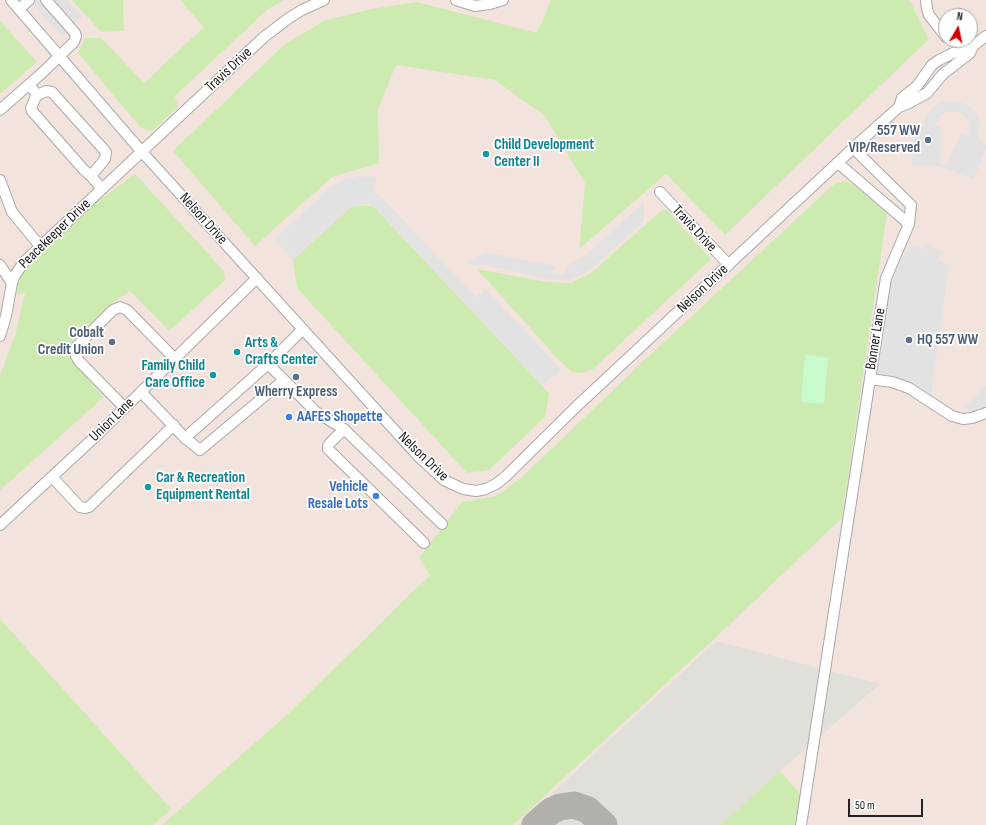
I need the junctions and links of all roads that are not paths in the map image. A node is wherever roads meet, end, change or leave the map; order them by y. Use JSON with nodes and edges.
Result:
{"nodes":[{"id":1,"x":11,"y":0,"type":"edge"},
{"id":2,"x":29,"y":0,"type":"edge"},
{"id":3,"x":46,"y":0,"type":"edge"},
{"id":4,"x":324,"y":0,"type":"edge"},
{"id":5,"x":456,"y":0,"type":"edge"},
{"id":6,"x":503,"y":0,"type":"edge"},
{"id":7,"x":926,"y":0,"type":"edge"},
{"id":8,"x":19,"y":9,"type":"junction"},
{"id":9,"x":938,"y":27,"type":"edge"},
{"id":10,"x":986,"y":36,"type":"edge"},
{"id":11,"x":978,"y":42,"type":"edge"},
{"id":12,"x":954,"y":48,"type":"edge"},
{"id":13,"x":963,"y":48,"type":"edge"},
{"id":14,"x":972,"y":48,"type":"edge"},
{"id":15,"x":956,"y":51,"type":"junction"},
{"id":16,"x":60,"y":57,"type":"junction"},
{"id":17,"x":29,"y":85,"type":"junction"},
{"id":18,"x":37,"y":94,"type":"junction"},
{"id":19,"x":899,"y":107,"type":"junction"},
{"id":20,"x":0,"y":110,"type":"edge"},
{"id":21,"x":853,"y":148,"type":"junction"},
{"id":22,"x":142,"y":152,"type":"junction"},
{"id":23,"x":838,"y":163,"type":"junction"},
{"id":24,"x":91,"y":176,"type":"junction"},
{"id":25,"x":0,"y":180,"type":"edge"},
{"id":26,"x":102,"y":189,"type":"junction"},
{"id":27,"x":660,"y":192,"type":"dead end"},
{"id":28,"x":909,"y":224,"type":"junction"},
{"id":29,"x":40,"y":246,"type":"junction"},
{"id":30,"x":729,"y":265,"type":"junction"},
{"id":31,"x":0,"y":266,"type":"edge"},
{"id":32,"x":257,"y":278,"type":"junction"},
{"id":33,"x":12,"y":283,"type":"junction"},
{"id":34,"x":303,"y":329,"type":"junction"},
{"id":35,"x":0,"y":336,"type":"edge"},
{"id":36,"x":175,"y":359,"type":"junction"},
{"id":37,"x":268,"y":364,"type":"junction"},
{"id":38,"x":870,"y":379,"type":"junction"},
{"id":39,"x":284,"y":380,"type":"junction"},
{"id":40,"x":141,"y":392,"type":"junction"},
{"id":41,"x":125,"y":408,"type":"junction"},
{"id":42,"x":986,"y":413,"type":"edge"},
{"id":43,"x":174,"y":425,"type":"junction"},
{"id":44,"x":344,"y":429,"type":"junction"},
{"id":45,"x":185,"y":438,"type":"junction"},
{"id":46,"x":52,"y":477,"type":"junction"},
{"id":47,"x":442,"y":524,"type":"dead end"},
{"id":48,"x":0,"y":526,"type":"edge"},
{"id":49,"x":424,"y":542,"type":"dead end"},
{"id":50,"x":801,"y":825,"type":"edge"}],
"edges":[{"from":1,"to":8,"type":"street","name":"Nelson Drive"},
{"from":2,"to":8,"type":"street"},
{"from":3,"to":16,"type":"street"},
{"from":4,"to":22,"type":"street","name":"Travis Drive"},
{"from":5,"to":6,"type":"street"},
{"from":7,"to":9,"type":"street"},
{"from":8,"to":16,"type":"street","name":"Nelson Drive"},
{"from":10,"to":11,"type":"street","name":"Nelson Drive"},
{"from":12,"to":15,"type":"street"},
{"from":13,"to":15,"type":"street","name":"Nelson Drive"},
{"from":14,"to":19,"type":"street","name":"Nelson Drive"},
{"from":15,"to":19,"type":"street","name":"Nelson Drive"},
{"from":16,"to":17,"type":"street"},
{"from":16,"to":22,"type":"street","name":"Nelson Drive"},
{"from":17,"to":18,"type":"street"},
{"from":17,"to":20,"type":"street"},
{"from":18,"to":24,"type":"street"},
{"from":18,"to":24,"type":"street"},
{"from":19,"to":21,"type":"street","name":"Nelson Drive"},
{"from":21,"to":23,"type":"street","name":"Nelson Drive"},
{"from":21,"to":28,"type":"street","name":"Bonner Lane"},
{"from":22,"to":26,"type":"street","name":"Peacekeeper Drive"},
{"from":22,"to":32,"type":"street","name":"Nelson Drive"},
{"from":23,"to":28,"type":"street"},
{"from":23,"to":30,"type":"street","name":"Nelson Drive"},
{"from":24,"to":26,"type":"street"},
{"from":25,"to":29,"type":"street"},
{"from":26,"to":29,"type":"street","name":"Peacekeeper Drive"},
{"from":27,"to":30,"type":"street","name":"Travis Drive"},
{"from":28,"to":38,"type":"street","name":"Bonner Lane"},
{"from":29,"to":33,"type":"street","name":"Peacekeeper Drive"},
{"from":30,"to":34,"type":"street","name":"Nelson Drive"},
{"from":31,"to":33,"type":"street"},
{"from":32,"to":34,"type":"street","name":"Nelson Drive"},
{"from":32,"to":36,"type":"street","name":"Union Lane"},
{"from":33,"to":35,"type":"street","name":"Peacekeeper Drive"},
{"from":34,"to":37,"type":"street"},
{"from":36,"to":40,"type":"street","name":"Union Lane"},
{"from":36,"to":41,"type":"street"},
{"from":37,"to":39,"type":"street"},
{"from":37,"to":45,"type":"street"},
{"from":38,"to":42,"type":"street","name":"Bonner Lane"},
{"from":38,"to":50,"type":"street"},
{"from":39,"to":44,"type":"street"},
{"from":39,"to":45,"type":"street"},
{"from":40,"to":41,"type":"street","name":"Union Lane"},
{"from":40,"to":43,"type":"street"},
{"from":41,"to":46,"type":"street","name":"Union Lane"},
{"from":43,"to":45,"type":"street"},
{"from":43,"to":46,"type":"street"},
{"from":44,"to":47,"type":"street"},
{"from":44,"to":49,"type":"street"},
{"from":46,"to":48,"type":"street","name":"Union Lane"}]}
